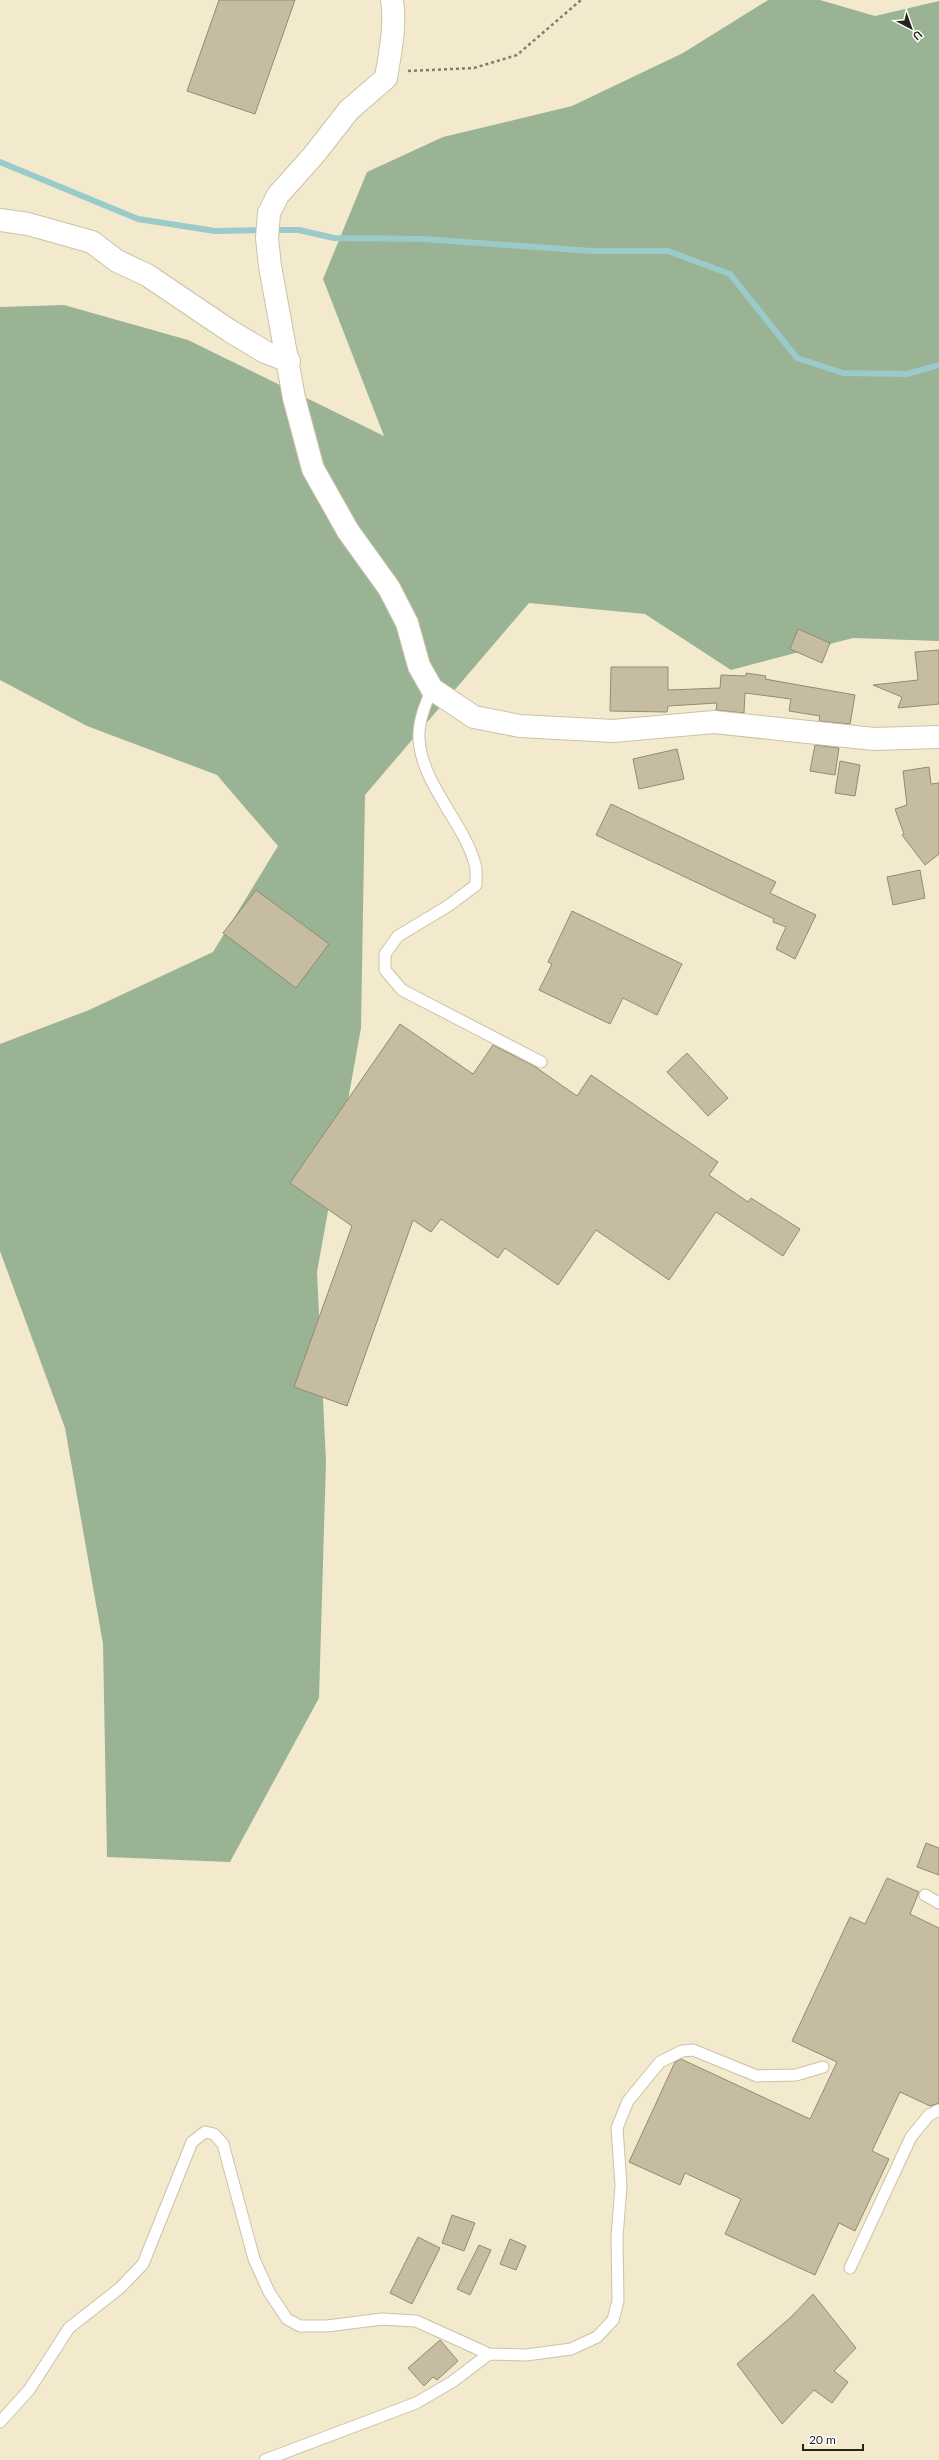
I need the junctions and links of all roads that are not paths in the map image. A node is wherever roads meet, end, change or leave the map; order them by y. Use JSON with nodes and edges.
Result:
{"nodes":[{"id":1,"x":392,"y":0,"type":"edge"},
{"id":2,"x":0,"y":220,"type":"edge"},
{"id":3,"x":289,"y":361,"type":"junction"},
{"id":4,"x":432,"y":690,"type":"junction"},
{"id":5,"x":939,"y":737,"type":"edge"},
{"id":6,"x":541,"y":1062,"type":"dead end"},
{"id":7,"x":925,"y":1895,"type":"dead end"},
{"id":8,"x":939,"y":1903,"type":"edge"},
{"id":9,"x":823,"y":2067,"type":"dead end"},
{"id":10,"x":939,"y":2110,"type":"edge"},
{"id":11,"x":850,"y":2268,"type":"dead end"},
{"id":12,"x":489,"y":2354,"type":"junction"},
{"id":13,"x":0,"y":2422,"type":"edge"},
{"id":14,"x":265,"y":2460,"type":"edge"}],
"edges":[{"from":1,"to":3,"type":"street"},
{"from":2,"to":3,"type":"street"},
{"from":3,"to":4,"type":"street"},
{"from":4,"to":5,"type":"street"},
{"from":4,"to":6,"type":"lane"},
{"from":7,"to":8,"type":"lane"},
{"from":9,"to":12,"type":"lane"},
{"from":10,"to":11,"type":"lane"},
{"from":12,"to":13,"type":"lane"},
{"from":12,"to":14,"type":"lane"}]}
